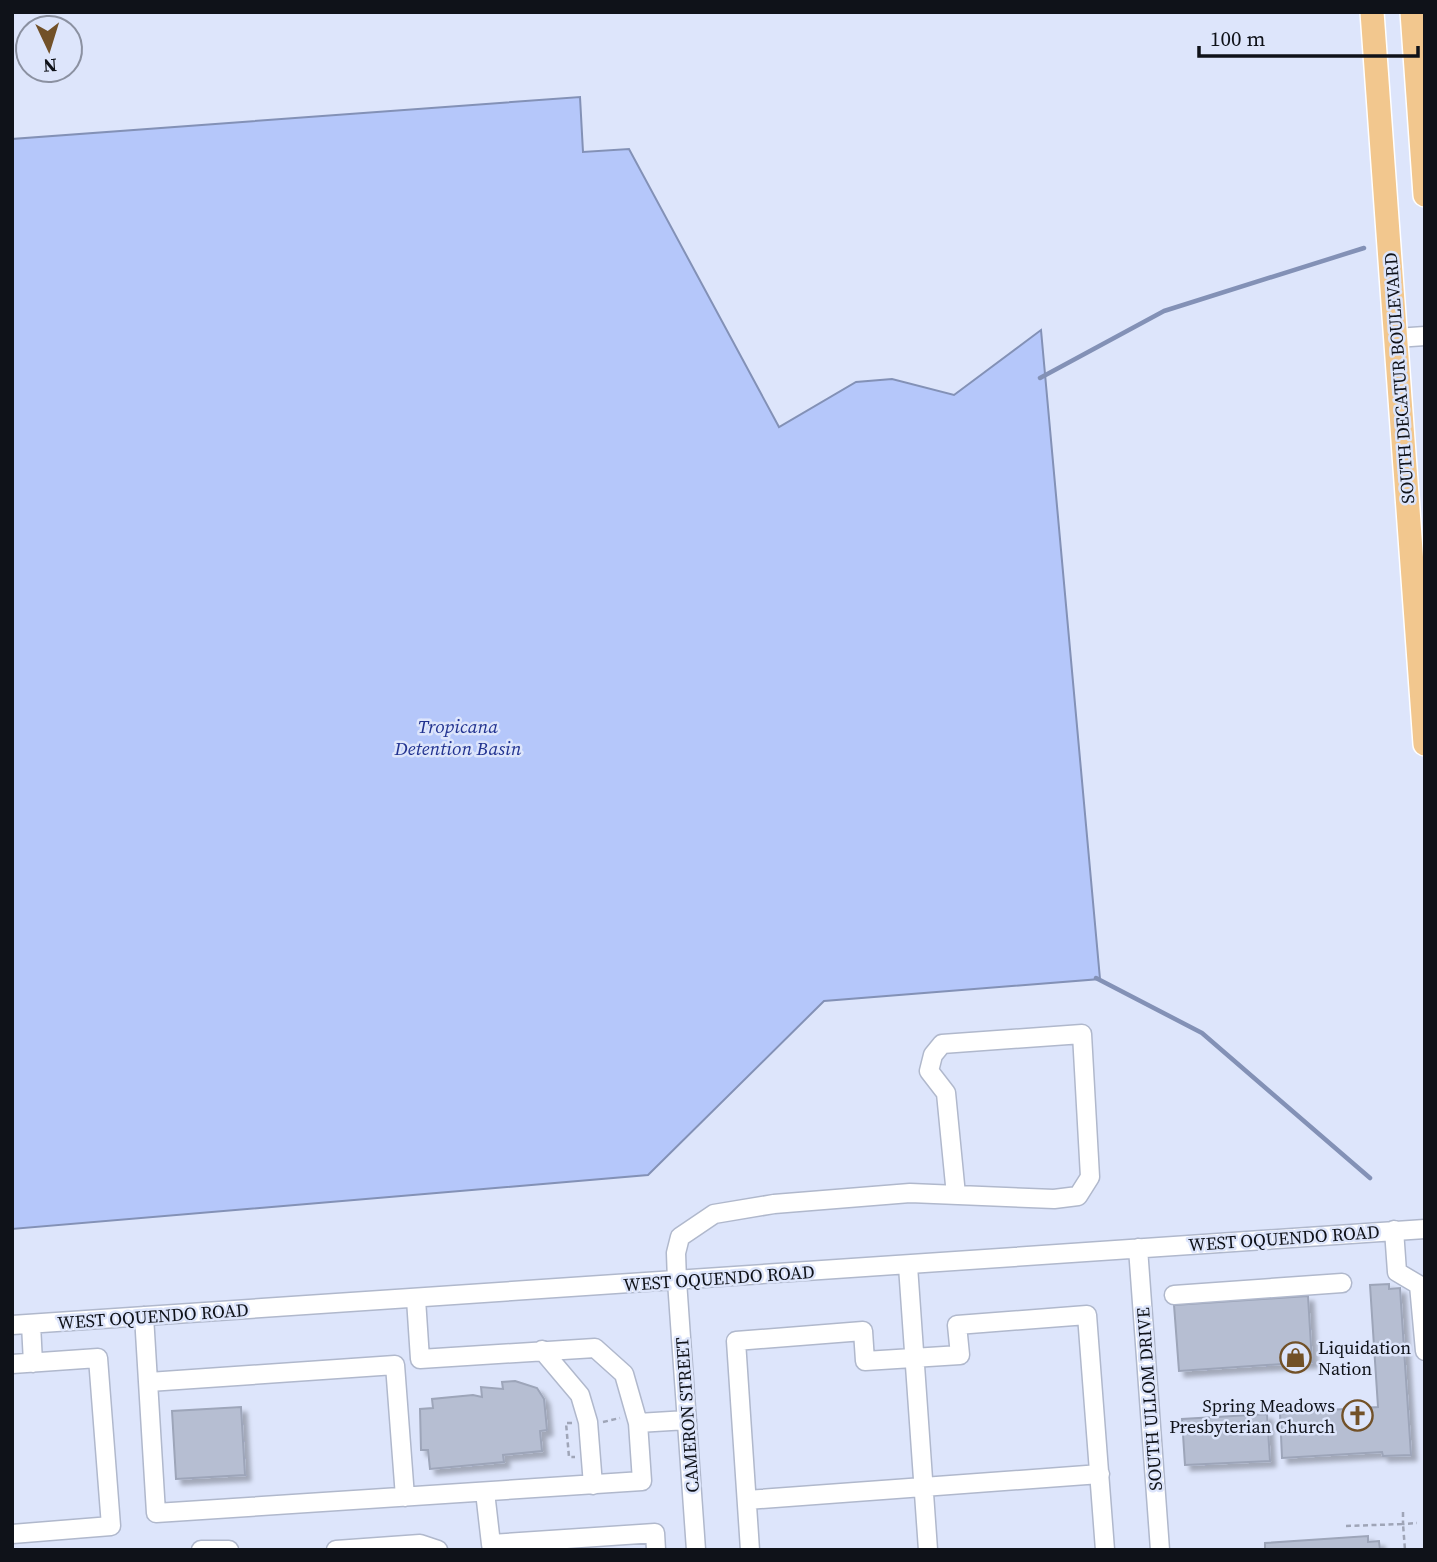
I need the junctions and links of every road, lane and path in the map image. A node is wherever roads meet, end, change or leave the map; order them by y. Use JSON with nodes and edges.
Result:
{"nodes":[{"id":1,"x":1373,"y":12,"type":"edge"},
{"id":2,"x":1411,"y":15,"type":"edge"},
{"id":3,"x":1420,"y":65,"type":"edge"},
{"id":4,"x":1423,"y":138,"type":"edge"},
{"id":5,"x":1425,"y":195,"type":"edge"},
{"id":6,"x":1425,"y":335,"type":"edge"},
{"id":7,"x":1396,"y":338,"type":"junction"},
{"id":8,"x":1425,"y":744,"type":"edge"},
{"id":9,"x":956,"y":1195,"type":"junction"},
{"id":10,"x":1425,"y":1229,"type":"edge"},
{"id":11,"x":1394,"y":1230,"type":"junction"},
{"id":12,"x":1138,"y":1248,"type":"junction"},
{"id":13,"x":908,"y":1266,"type":"junction"},
{"id":14,"x":677,"y":1281,"type":"junction"},
{"id":15,"x":1342,"y":1283,"type":"dead end"},
{"id":16,"x":1174,"y":1295,"type":"dead end"},
{"id":17,"x":416,"y":1299,"type":"junction"},
{"id":18,"x":144,"y":1316,"type":"junction"},
{"id":19,"x":21,"y":1324,"type":"edge"},
{"id":20,"x":542,"y":1350,"type":"junction"},
{"id":21,"x":1425,"y":1352,"type":"edge"},
{"id":22,"x":914,"y":1358,"type":"junction"},
{"id":23,"x":33,"y":1363,"type":"junction"},
{"id":24,"x":12,"y":1364,"type":"edge"},
{"id":25,"x":149,"y":1382,"type":"junction"},
{"id":26,"x":687,"y":1420,"type":"junction"},
{"id":27,"x":638,"y":1423,"type":"junction"},
{"id":28,"x":1100,"y":1474,"type":"junction"},
{"id":29,"x":593,"y":1485,"type":"junction"},
{"id":30,"x":923,"y":1486,"type":"junction"},
{"id":31,"x":485,"y":1492,"type":"junction"},
{"id":32,"x":405,"y":1497,"type":"junction"},
{"id":33,"x":747,"y":1500,"type":"junction"},
{"id":34,"x":1403,"y":1512,"type":"dead end"},
{"id":35,"x":1417,"y":1523,"type":"dead end"},
{"id":36,"x":1404,"y":1524,"type":"junction"},
{"id":37,"x":1346,"y":1526,"type":"dead end"},
{"id":38,"x":12,"y":1534,"type":"edge"},
{"id":39,"x":492,"y":1547,"type":"edge"},
{"id":40,"x":201,"y":1550,"type":"edge"},
{"id":41,"x":229,"y":1550,"type":"edge"},
{"id":42,"x":336,"y":1550,"type":"edge"},
{"id":43,"x":438,"y":1550,"type":"edge"},
{"id":44,"x":656,"y":1550,"type":"edge"},
{"id":45,"x":696,"y":1550,"type":"edge"},
{"id":46,"x":750,"y":1550,"type":"edge"},
{"id":47,"x":928,"y":1550,"type":"edge"},
{"id":48,"x":1105,"y":1550,"type":"edge"},
{"id":49,"x":1160,"y":1550,"type":"edge"},
{"id":50,"x":1405,"y":1550,"type":"edge"}],
"edges":[{"from":1,"to":7,"type":"main road","name":"SOUTH DECATUR BOULEVARD"},
{"from":2,"to":3,"type":"main road"},
{"from":3,"to":4,"type":"main road"},
{"from":4,"to":5,"type":"main road"},
{"from":6,"to":7,"type":"street"},
{"from":7,"to":8,"type":"main road","name":"SOUTH DECATUR BOULEVARD"},
{"from":9,"to":9,"type":"street"},
{"from":9,"to":14,"type":"street","name":"CAMERON STREET"},
{"from":10,"to":11,"type":"street","name":"WEST OQUENDO ROAD"},
{"from":11,"to":12,"type":"street","name":"WEST OQUENDO ROAD"},
{"from":11,"to":21,"type":"street"},
{"from":12,"to":13,"type":"street","name":"WEST OQUENDO ROAD"},
{"from":12,"to":49,"type":"street","name":"SOUTH ULLOM DRIVE"},
{"from":13,"to":14,"type":"street","name":"WEST OQUENDO ROAD"},
{"from":13,"to":22,"type":"street"},
{"from":14,"to":17,"type":"street","name":"WEST OQUENDO ROAD"},
{"from":14,"to":26,"type":"street","name":"CAMERON STREET"},
{"from":15,"to":16,"type":"street"},
{"from":17,"to":18,"type":"street","name":"WEST OQUENDO ROAD"},
{"from":17,"to":20,"type":"street"},
{"from":18,"to":19,"type":"street","name":"WEST OQUENDO ROAD"},
{"from":18,"to":25,"type":"street"},
{"from":19,"to":23,"type":"street"},
{"from":20,"to":27,"type":"street"},
{"from":20,"to":29,"type":"street"},
{"from":22,"to":28,"type":"street"},
{"from":22,"to":30,"type":"street"},
{"from":22,"to":33,"type":"street"},
{"from":23,"to":24,"type":"street"},
{"from":23,"to":38,"type":"street"},
{"from":25,"to":32,"type":"street"},
{"from":25,"to":32,"type":"street"},
{"from":26,"to":27,"type":"street"},
{"from":26,"to":45,"type":"street","name":"CAMERON STREET"},
{"from":27,"to":29,"type":"street"},
{"from":28,"to":30,"type":"street"},
{"from":28,"to":48,"type":"street"},
{"from":29,"to":31,"type":"street"},
{"from":30,"to":33,"type":"street"},
{"from":30,"to":47,"type":"street"},
{"from":31,"to":32,"type":"street"},
{"from":31,"to":39,"type":"street"},
{"from":33,"to":46,"type":"street"},
{"from":34,"to":36,"type":"path"},
{"from":35,"to":36,"type":"path"},
{"from":36,"to":37,"type":"path"},
{"from":36,"to":50,"type":"path"},
{"from":39,"to":44,"type":"street"},
{"from":40,"to":41,"type":"street"},
{"from":42,"to":43,"type":"street"}]}
